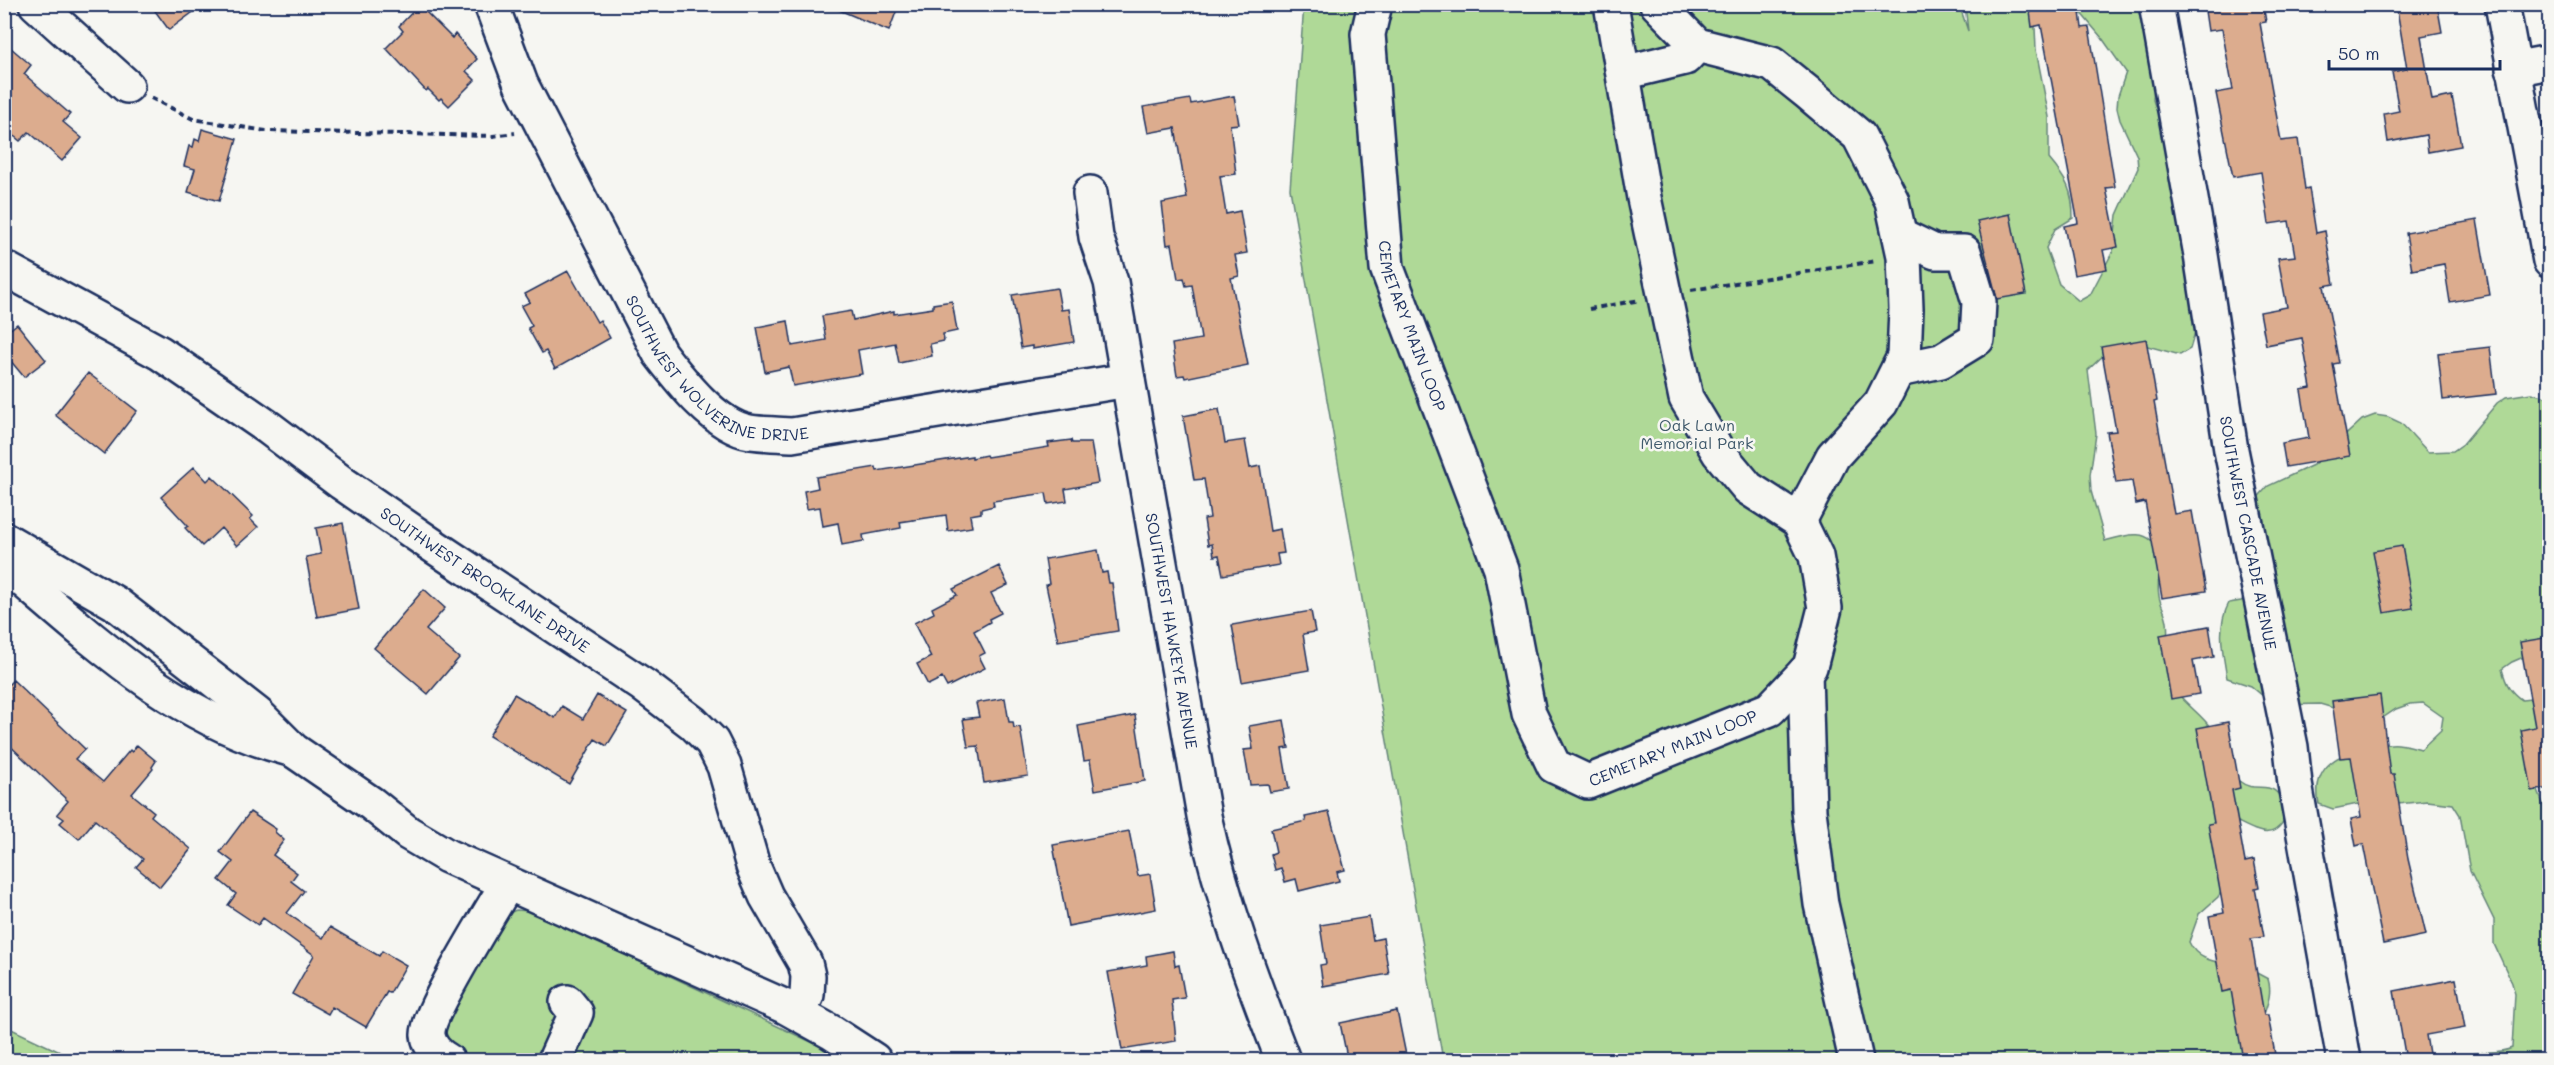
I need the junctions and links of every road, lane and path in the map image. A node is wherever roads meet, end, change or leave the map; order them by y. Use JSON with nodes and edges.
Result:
{"nodes":[{"id":1,"x":36,"y":4,"type":"edge"},
{"id":2,"x":491,"y":4,"type":"edge"},
{"id":3,"x":1376,"y":4,"type":"edge"},
{"id":4,"x":1611,"y":4,"type":"edge"},
{"id":5,"x":1657,"y":4,"type":"edge"},
{"id":6,"x":2156,"y":4,"type":"edge"},
{"id":7,"x":2502,"y":4,"type":"edge"},
{"id":8,"x":1697,"y":45,"type":"junction"},
{"id":9,"x":2550,"y":62,"type":"edge"},
{"id":10,"x":2513,"y":69,"type":"junction"},
{"id":11,"x":1623,"y":73,"type":"junction"},
{"id":12,"x":127,"y":86,"type":"joint"},
{"id":13,"x":541,"y":122,"type":"junction"},
{"id":14,"x":1090,"y":193,"type":"dead end"},
{"id":15,"x":1902,"y":246,"type":"junction"},
{"id":16,"x":2550,"y":261,"type":"edge"},
{"id":17,"x":4,"y":268,"type":"edge"},
{"id":18,"x":1664,"y":296,"type":"junction"},
{"id":19,"x":1589,"y":309,"type":"dead end"},
{"id":20,"x":1898,"y":370,"type":"junction"},
{"id":21,"x":1128,"y":380,"type":"junction"},
{"id":22,"x":1799,"y":521,"type":"junction"},
{"id":23,"x":4,"y":539,"type":"edge"},
{"id":24,"x":4,"y":564,"type":"edge"},
{"id":25,"x":125,"y":611,"type":"junction"},
{"id":26,"x":99,"y":645,"type":"junction"},
{"id":27,"x":1805,"y":672,"type":"junction"},
{"id":28,"x":293,"y":750,"type":"junction"},
{"id":29,"x":507,"y":884,"type":"junction"},
{"id":30,"x":567,"y":1002,"type":"dead end"},
{"id":31,"x":798,"y":1013,"type":"junction"},
{"id":32,"x":447,"y":1060,"type":"edge"},
{"id":33,"x":555,"y":1060,"type":"edge"},
{"id":34,"x":874,"y":1060,"type":"edge"},
{"id":35,"x":1282,"y":1060,"type":"edge"},
{"id":36,"x":1856,"y":1060,"type":"edge"},
{"id":37,"x":2344,"y":1060,"type":"edge"}],
"edges":[{"from":1,"to":12,"type":"street"},
{"from":2,"to":13,"type":"street","name":"SOUTHWEST WOLVERINE DRIVE"},
{"from":3,"to":27,"type":"street","name":"CEMETARY MAIN LOOP"},
{"from":4,"to":11,"type":"street"},
{"from":5,"to":8,"type":"street"},
{"from":6,"to":37,"type":"street","name":"SOUTHWEST CASCADE AVENUE"},
{"from":7,"to":10,"type":"street"},
{"from":8,"to":11,"type":"street"},
{"from":8,"to":15,"type":"street"},
{"from":9,"to":10,"type":"street"},
{"from":10,"to":16,"type":"street"},
{"from":11,"to":18,"type":"street"},
{"from":12,"to":13,"type":"path"},
{"from":13,"to":21,"type":"street","name":"SOUTHWEST WOLVERINE DRIVE"},
{"from":14,"to":21,"type":"street","name":"SOUTHWEST HAWKEYE AVENUE"},
{"from":15,"to":18,"type":"path"},
{"from":15,"to":20,"type":"street"},
{"from":15,"to":20,"type":"street"},
{"from":17,"to":31,"type":"street","name":"SOUTHWEST BROOKLANE DRIVE"},
{"from":18,"to":19,"type":"path"},
{"from":18,"to":22,"type":"street"},
{"from":20,"to":22,"type":"street"},
{"from":21,"to":35,"type":"street","name":"SOUTHWEST HAWKEYE AVENUE"},
{"from":22,"to":27,"type":"street","name":"CEMETARY MAIN LOOP"},
{"from":23,"to":25,"type":"street"},
{"from":24,"to":26,"type":"street"},
{"from":25,"to":26,"type":"street"},
{"from":25,"to":28,"type":"street"},
{"from":26,"to":28,"type":"street"},
{"from":27,"to":36,"type":"street"},
{"from":28,"to":29,"type":"street"},
{"from":29,"to":31,"type":"street"},
{"from":29,"to":32,"type":"street"},
{"from":30,"to":33,"type":"street"},
{"from":31,"to":34,"type":"street"}]}
